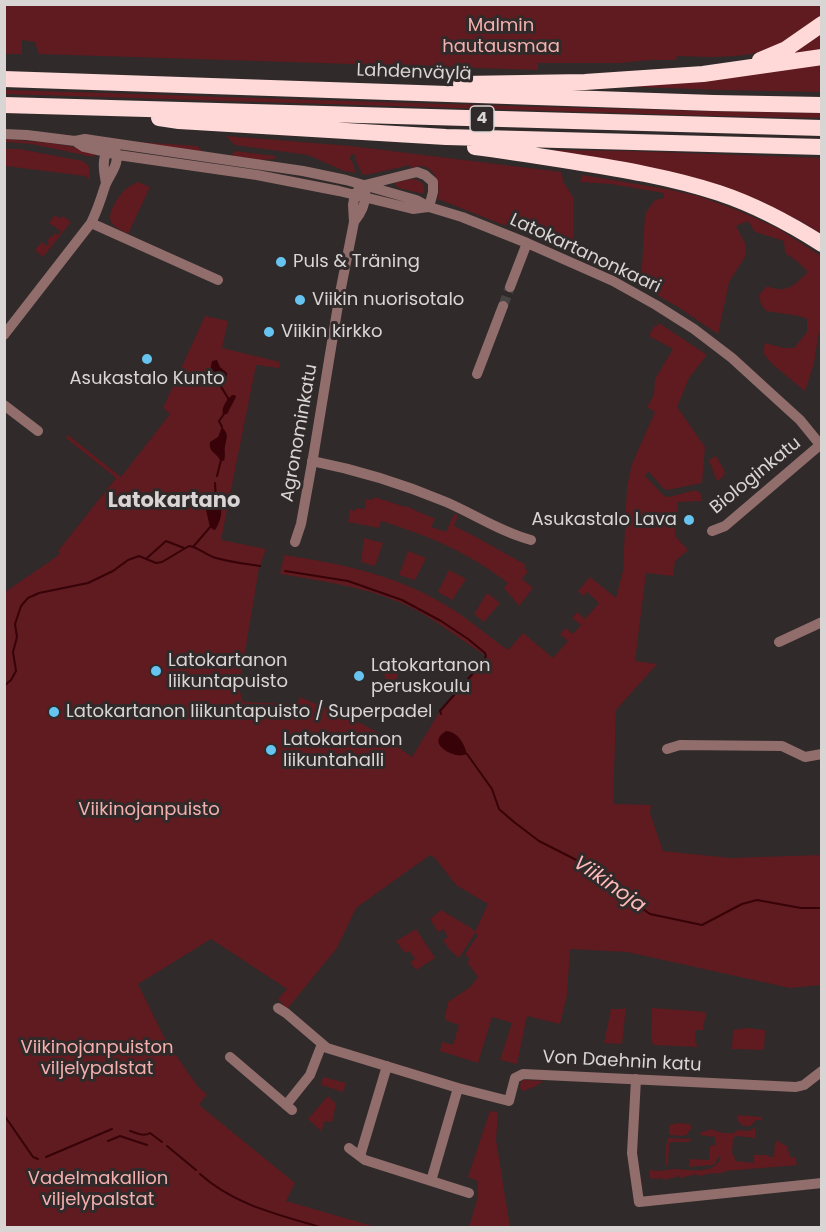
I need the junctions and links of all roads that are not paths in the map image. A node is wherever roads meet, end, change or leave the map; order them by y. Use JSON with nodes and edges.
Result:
{"nodes":[{"id":1,"x":822,"y":24,"type":"edge"},
{"id":2,"x":822,"y":57,"type":"edge"},
{"id":3,"x":704,"y":74,"type":"junction"},
{"id":4,"x":4,"y":79,"type":"edge"},
{"id":5,"x":332,"y":90,"type":"junction"},
{"id":6,"x":4,"y":105,"type":"edge"},
{"id":7,"x":822,"y":105,"type":"edge"},
{"id":8,"x":87,"y":108,"type":"junction"},
{"id":9,"x":822,"y":128,"type":"edge"},
{"id":10,"x":4,"y":134,"type":"edge"},
{"id":11,"x":394,"y":134,"type":"junction"},
{"id":12,"x":75,"y":141,"type":"junction"},
{"id":13,"x":113,"y":143,"type":"junction"},
{"id":14,"x":822,"y":147,"type":"edge"},
{"id":15,"x":105,"y":152,"type":"junction"},
{"id":16,"x":118,"y":155,"type":"junction"},
{"id":17,"x":106,"y":183,"type":"junction"},
{"id":18,"x":363,"y":185,"type":"junction"},
{"id":19,"x":360,"y":196,"type":"junction"},
{"id":20,"x":429,"y":207,"type":"junction"},
{"id":21,"x":91,"y":223,"type":"junction"},
{"id":22,"x":527,"y":243,"type":"junction"},
{"id":23,"x":822,"y":244,"type":"edge"},
{"id":24,"x":218,"y":280,"type":"dead end"},
{"id":25,"x":510,"y":287,"type":"tunnel mouth"},
{"id":26,"x":503,"y":306,"type":"tunnel mouth"},
{"id":27,"x":4,"y":335,"type":"edge"},
{"id":28,"x":477,"y":374,"type":"dead end"},
{"id":29,"x":4,"y":405,"type":"edge"},
{"id":30,"x":38,"y":431,"type":"dead end"},
{"id":31,"x":821,"y":446,"type":"edge"},
{"id":32,"x":312,"y":460,"type":"junction"},
{"id":33,"x":712,"y":531,"type":"dead end"},
{"id":34,"x":531,"y":540,"type":"dead end"},
{"id":35,"x":295,"y":542,"type":"dead end"},
{"id":36,"x":822,"y":622,"type":"edge"},
{"id":37,"x":779,"y":642,"type":"dead end"},
{"id":38,"x":667,"y":749,"type":"dead end"},
{"id":39,"x":822,"y":753,"type":"edge"},
{"id":40,"x":278,"y":1008,"type":"dead end"},
{"id":41,"x":322,"y":1044,"type":"junction"},
{"id":42,"x":230,"y":1057,"type":"dead end"},
{"id":43,"x":387,"y":1066,"type":"junction"},
{"id":44,"x":822,"y":1071,"type":"edge"},
{"id":45,"x":636,"y":1079,"type":"junction"},
{"id":46,"x":458,"y":1088,"type":"junction"},
{"id":47,"x":349,"y":1148,"type":"dead end"},
{"id":48,"x":360,"y":1156,"type":"junction"},
{"id":49,"x":431,"y":1181,"type":"junction"},
{"id":50,"x":822,"y":1183,"type":"edge"},
{"id":51,"x":469,"y":1192,"type":"dead end"}],
"edges":[{"from":1,"to":3,"type":"highway"},
{"from":2,"to":3,"type":"highway"},
{"from":3,"to":5,"type":"highway"},
{"from":4,"to":5,"type":"highway","name":"Lahdenväylä","number":"4"},
{"from":5,"to":7,"type":"highway","name":"Lahdenväylä","number":"4"},
{"from":6,"to":8,"type":"highway","number":"4"},
{"from":8,"to":9,"type":"highway","number":"4"},
{"from":8,"to":11,"type":"highway"},
{"from":10,"to":12,"type":"street","name":"Latokartanonkaari"},
{"from":11,"to":14,"type":"highway"},
{"from":11,"to":23,"type":"highway"},
{"from":12,"to":13,"type":"street","name":"Latokartanonkaari"},
{"from":12,"to":15,"type":"street","name":"Latokartanonkaari"},
{"from":13,"to":15,"type":"street"},
{"from":13,"to":16,"type":"street"},
{"from":13,"to":18,"type":"street","name":"Latokartanonkaari"},
{"from":15,"to":16,"type":"street","name":"Latokartanonkaari"},
{"from":15,"to":17,"type":"street"},
{"from":16,"to":17,"type":"street"},
{"from":16,"to":19,"type":"street","name":"Latokartanonkaari"},
{"from":17,"to":21,"type":"street"},
{"from":18,"to":19,"type":"street"},
{"from":18,"to":20,"type":"street","name":"Latokartanonkaari"},
{"from":18,"to":20,"type":"street"},
{"from":19,"to":20,"type":"street","name":"Latokartanonkaari"},
{"from":19,"to":32,"type":"street","name":"Agronominkatu"},
{"from":20,"to":22,"type":"street","name":"Latokartanonkaari"},
{"from":21,"to":24,"type":"street"},
{"from":21,"to":27,"type":"street"},
{"from":22,"to":25,"type":"street"},
{"from":22,"to":31,"type":"street","name":"Latokartanonkaari"},
{"from":26,"to":28,"type":"street"},
{"from":29,"to":30,"type":"street"},
{"from":31,"to":33,"type":"street","name":"Biologinkatu"},
{"from":32,"to":34,"type":"street"},
{"from":32,"to":35,"type":"street","name":"Agronominkatu"},
{"from":36,"to":37,"type":"street"},
{"from":38,"to":39,"type":"street"},
{"from":40,"to":41,"type":"street","name":"Von Daehnin katu"},
{"from":41,"to":42,"type":"street"},
{"from":41,"to":43,"type":"street","name":"Von Daehnin katu"},
{"from":43,"to":46,"type":"street","name":"Von Daehnin katu"},
{"from":43,"to":48,"type":"street"},
{"from":44,"to":45,"type":"street","name":"Von Daehnin katu"},
{"from":45,"to":46,"type":"street","name":"Von Daehnin katu"},
{"from":45,"to":50,"type":"street"},
{"from":46,"to":49,"type":"street"},
{"from":47,"to":48,"type":"street"},
{"from":48,"to":49,"type":"street"},
{"from":49,"to":51,"type":"street"}]}
